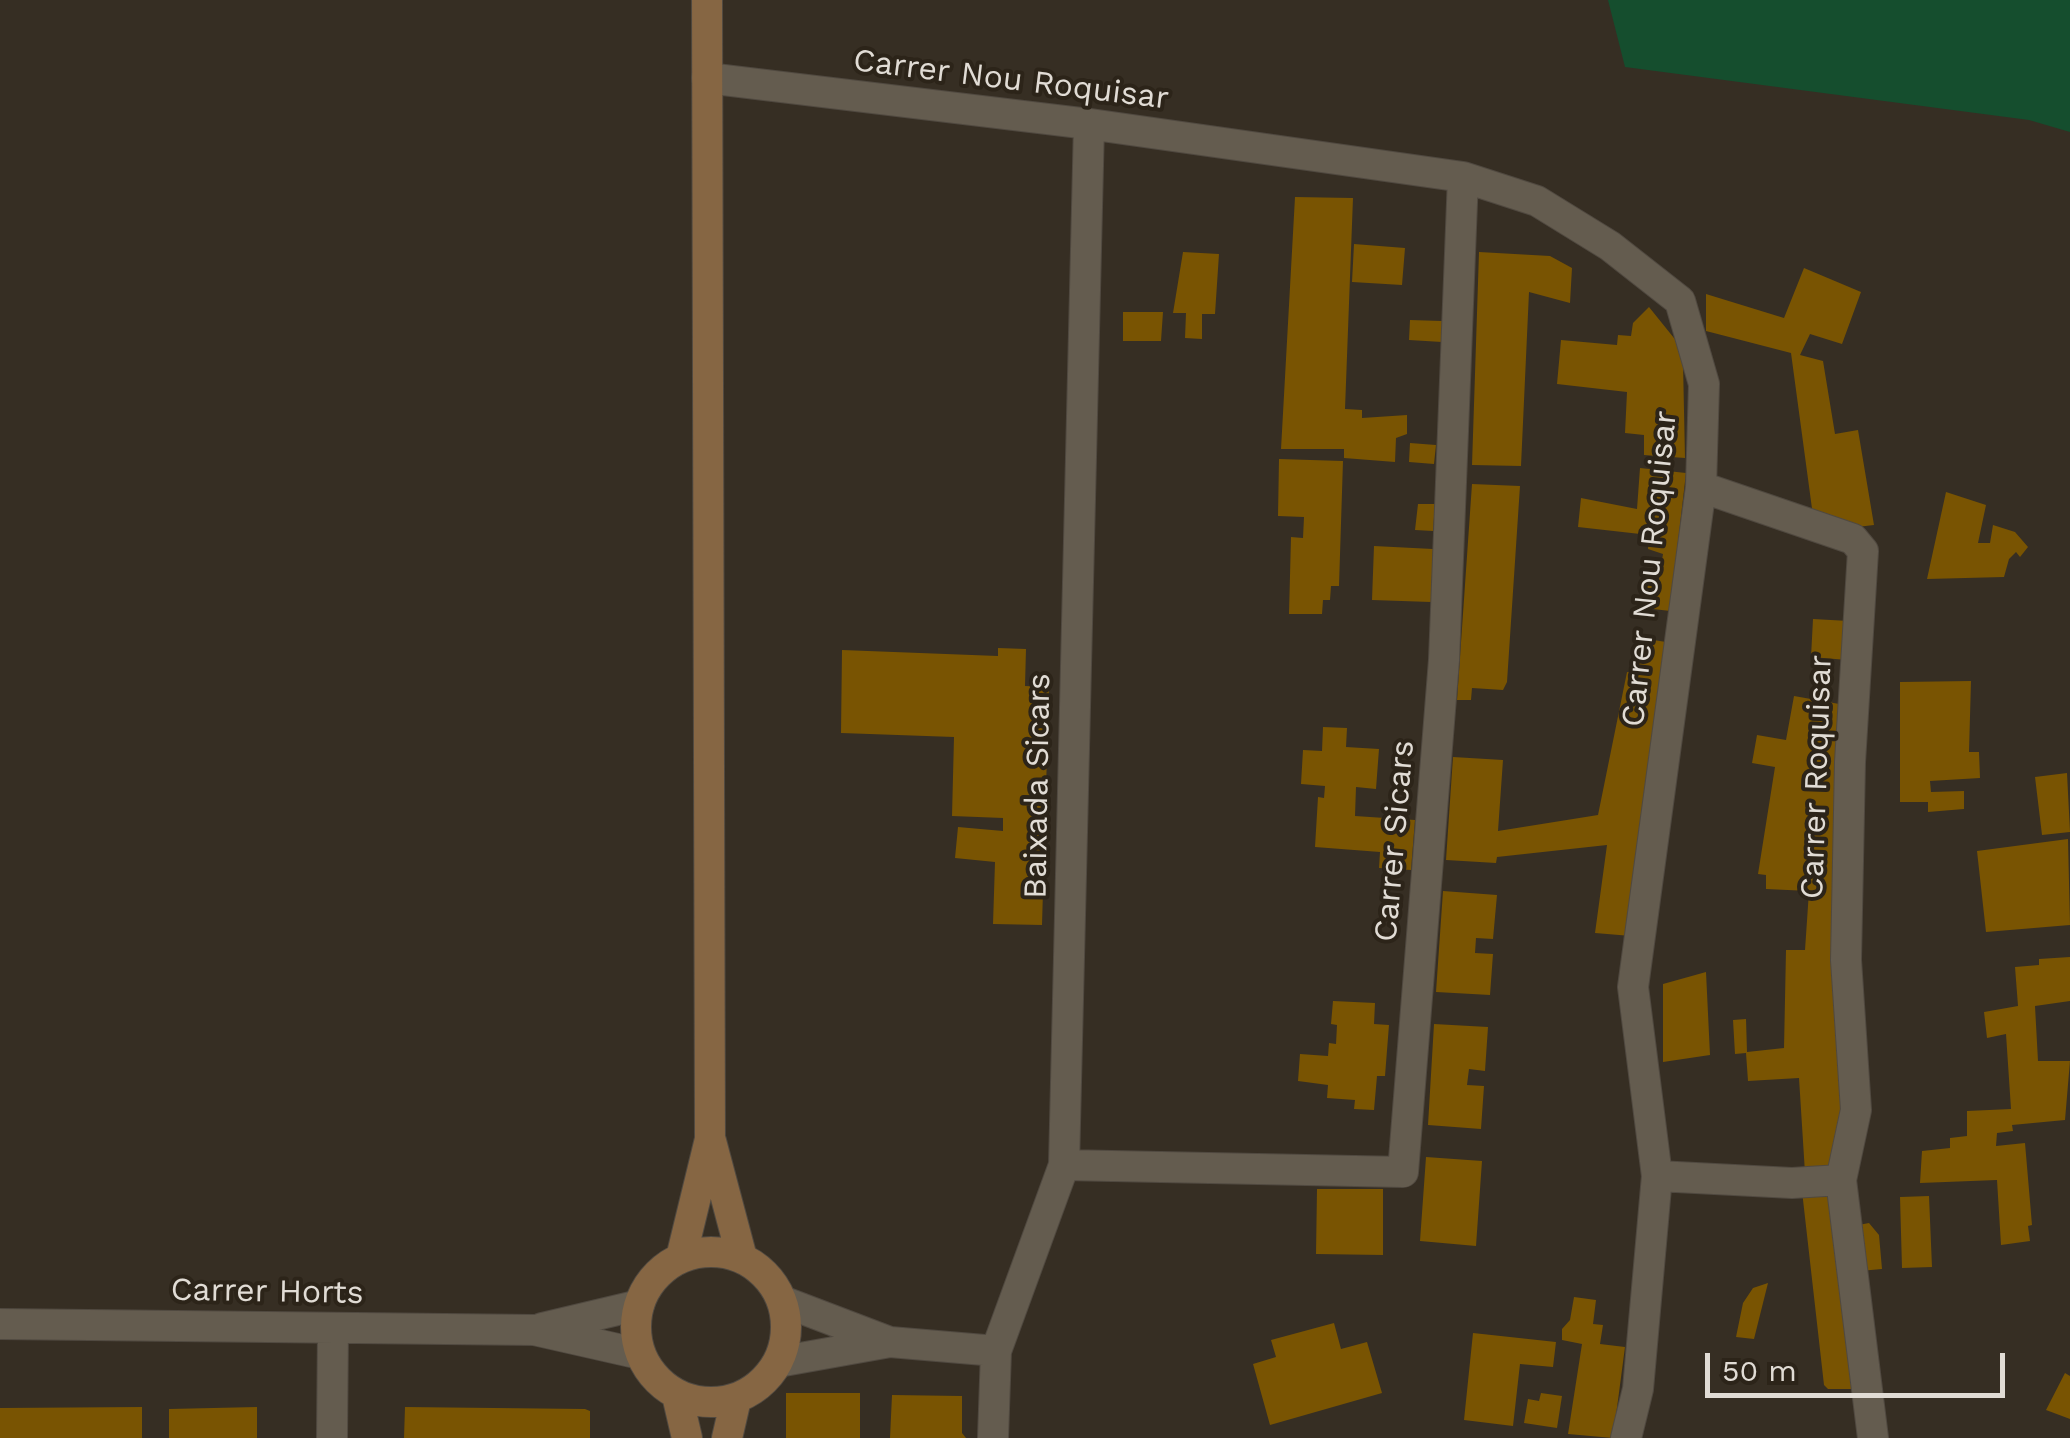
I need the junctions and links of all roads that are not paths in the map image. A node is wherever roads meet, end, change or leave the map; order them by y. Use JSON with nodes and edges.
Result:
{"nodes":[{"id":1,"x":708,"y":0,"type":"edge"},
{"id":2,"x":707,"y":78,"type":"junction"},
{"id":3,"x":1089,"y":124,"type":"junction"},
{"id":4,"x":1463,"y":177,"type":"junction"},
{"id":5,"x":1702,"y":487,"type":"junction"},
{"id":6,"x":710,"y":1138,"type":"junction"},
{"id":7,"x":1064,"y":1165,"type":"junction"},
{"id":8,"x":1658,"y":1176,"type":"junction"},
{"id":9,"x":1840,"y":1180,"type":"junction"},
{"id":10,"x":681,"y":1258,"type":"junction"},
{"id":11,"x":742,"y":1258,"type":"junction"},
{"id":12,"x":782,"y":1301,"type":"junction"},
{"id":13,"x":639,"y":1305,"type":"junction"},
{"id":14,"x":0,"y":1324,"type":"edge"},
{"id":15,"x":333,"y":1328,"type":"junction"},
{"id":16,"x":534,"y":1330,"type":"junction"},
{"id":17,"x":890,"y":1342,"type":"junction"},
{"id":18,"x":996,"y":1350,"type":"junction"},
{"id":19,"x":640,"y":1354,"type":"junction"},
{"id":20,"x":778,"y":1362,"type":"junction"},
{"id":21,"x":677,"y":1395,"type":"junction"},
{"id":22,"x":736,"y":1399,"type":"junction"},
{"id":23,"x":332,"y":1438,"type":"edge"},
{"id":24,"x":687,"y":1438,"type":"edge"},
{"id":25,"x":727,"y":1438,"type":"edge"},
{"id":26,"x":993,"y":1438,"type":"edge"},
{"id":27,"x":1626,"y":1438,"type":"edge"},
{"id":28,"x":1873,"y":1438,"type":"edge"}],
"edges":[{"from":1,"to":2,"type":"street"},
{"from":2,"to":3,"type":"street","name":"Carrer Nou Roquisar"},
{"from":2,"to":6,"type":"street"},
{"from":3,"to":4,"type":"street","name":"Carrer Nou Roquisar"},
{"from":3,"to":7,"type":"street","name":"Baixada Sicars"},
{"from":4,"to":5,"type":"street","name":"Carrer Nou Roquisar"},
{"from":4,"to":7,"type":"street","name":"Carrer Sicars"},
{"from":5,"to":8,"type":"street","name":"Carrer Nou Roquisar"},
{"from":5,"to":9,"type":"street","name":"Carrer Roquisar"},
{"from":6,"to":10,"type":"street"},
{"from":6,"to":11,"type":"street"},
{"from":7,"to":18,"type":"street","name":"Baixada Sicars"},
{"from":8,"to":9,"type":"street"},
{"from":8,"to":27,"type":"street","name":"Carrer Nou Roquisar"},
{"from":9,"to":28,"type":"street","name":"Carrer Roquisar"},
{"from":10,"to":11,"type":"street"},
{"from":10,"to":13,"type":"street"},
{"from":11,"to":12,"type":"street"},
{"from":12,"to":17,"type":"street"},
{"from":12,"to":20,"type":"street"},
{"from":13,"to":16,"type":"street","name":"Carrer Horts"},
{"from":13,"to":19,"type":"street"},
{"from":14,"to":15,"type":"street","name":"Carrer Horts"},
{"from":15,"to":16,"type":"street","name":"Carrer Horts"},
{"from":15,"to":23,"type":"street"},
{"from":16,"to":19,"type":"street","name":"Carrer Horts"},
{"from":17,"to":18,"type":"street"},
{"from":17,"to":20,"type":"street"},
{"from":18,"to":26,"type":"street","name":"Baixada Sicars"},
{"from":19,"to":21,"type":"street"},
{"from":20,"to":22,"type":"street"},
{"from":21,"to":22,"type":"street"},
{"from":21,"to":24,"type":"street"},
{"from":22,"to":25,"type":"street"}]}
